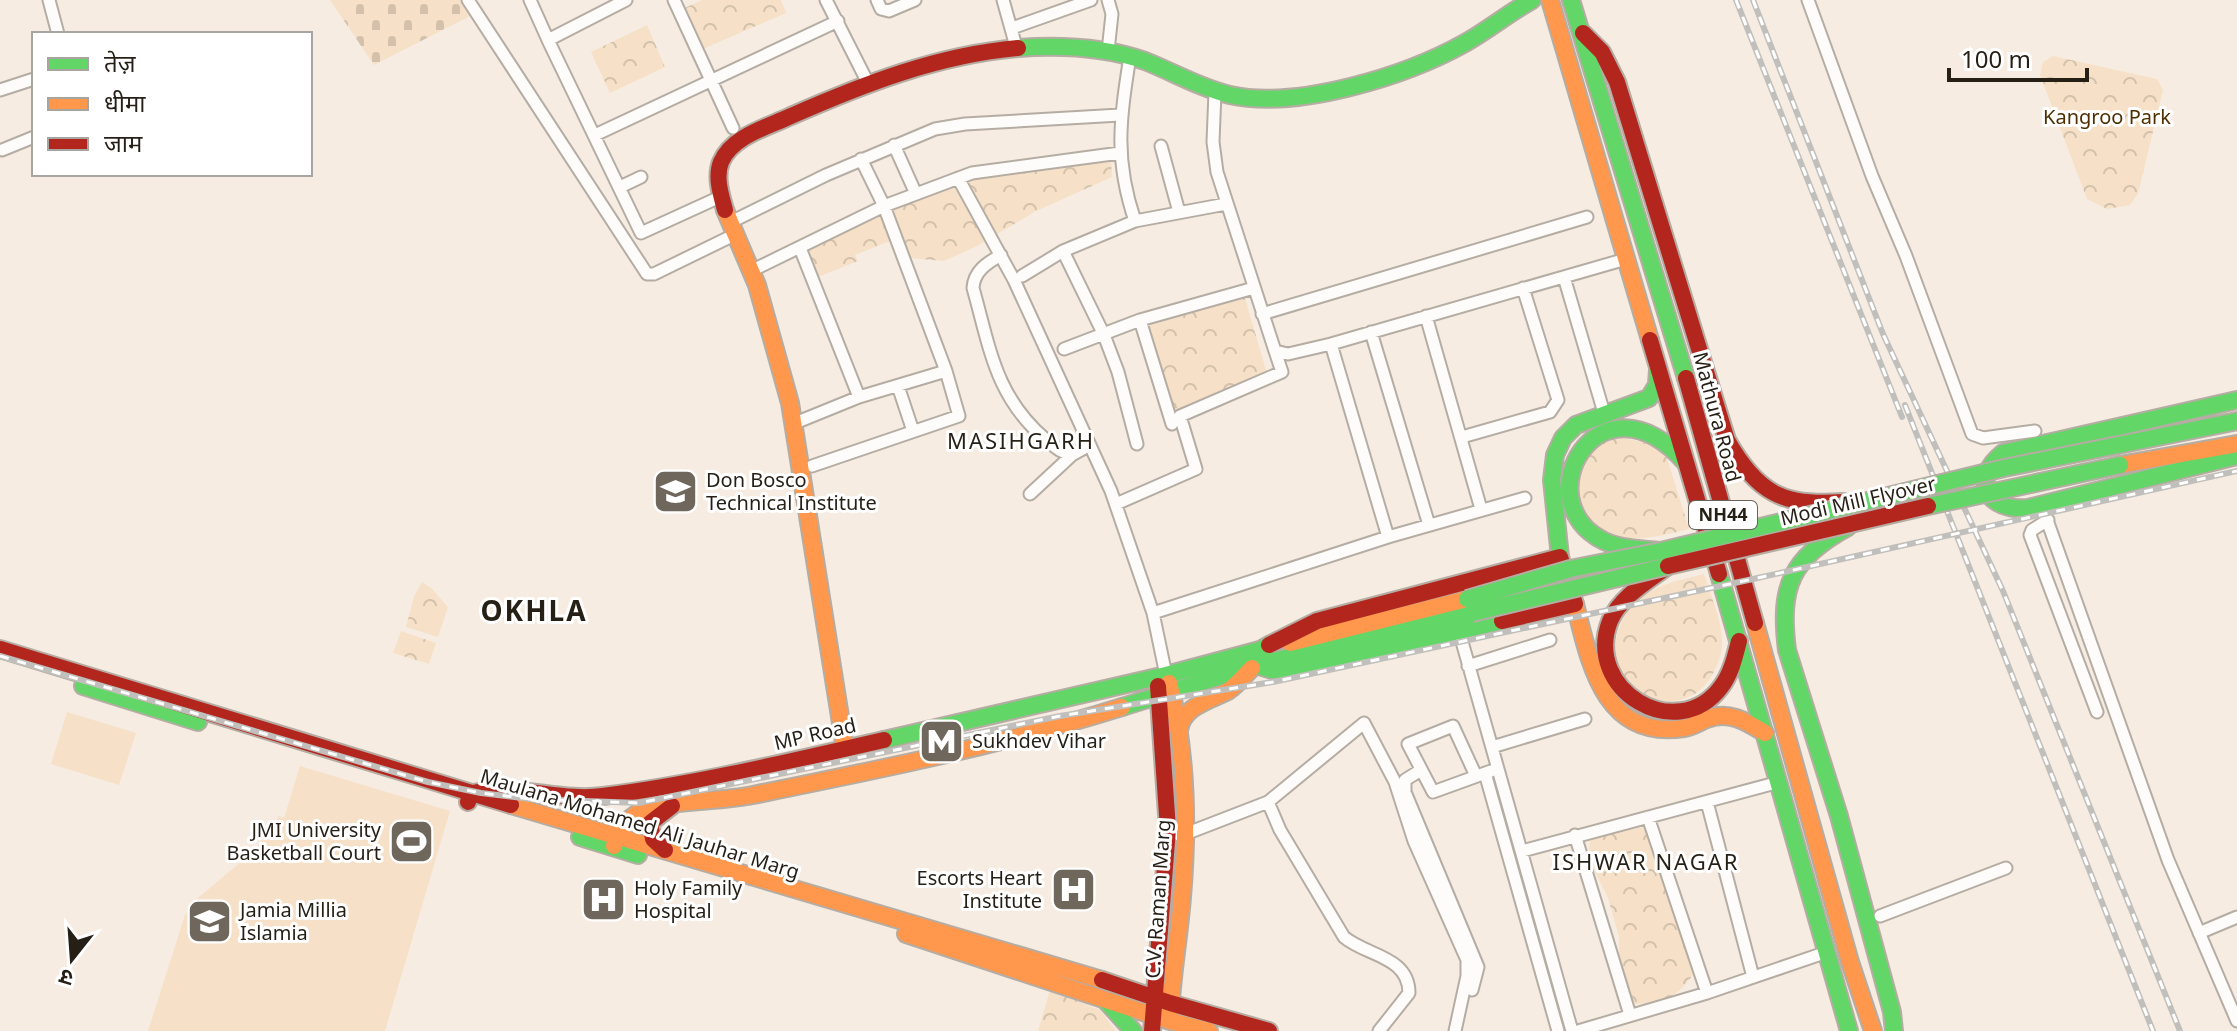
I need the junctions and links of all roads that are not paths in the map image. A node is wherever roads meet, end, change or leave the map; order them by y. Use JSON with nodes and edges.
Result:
{"nodes":[{"id":1,"x":49,"y":0,"type":"edge"},
{"id":2,"x":468,"y":0,"type":"edge"},
{"id":3,"x":530,"y":0,"type":"edge"},
{"id":4,"x":624,"y":0,"type":"edge"},
{"id":5,"x":674,"y":0,"type":"edge"},
{"id":6,"x":826,"y":0,"type":"edge"},
{"id":7,"x":877,"y":0,"type":"edge"},
{"id":8,"x":915,"y":0,"type":"edge"},
{"id":9,"x":1003,"y":0,"type":"edge"},
{"id":10,"x":1091,"y":0,"type":"edge"},
{"id":11,"x":1108,"y":0,"type":"edge"},
{"id":12,"x":1532,"y":0,"type":"edge"},
{"id":13,"x":1550,"y":0,"type":"edge"},
{"id":14,"x":1571,"y":0,"type":"edge"},
{"id":15,"x":1808,"y":0,"type":"edge"},
{"id":16,"x":838,"y":21,"type":"junction"},
{"id":17,"x":1012,"y":28,"type":"junction"},
{"id":18,"x":1580,"y":28,"type":"junction"},
{"id":19,"x":57,"y":32,"type":"edge"},
{"id":20,"x":548,"y":40,"type":"junction"},
{"id":21,"x":1017,"y":50,"type":"junction"},
{"id":22,"x":1108,"y":51,"type":"junction"},
{"id":23,"x":1130,"y":56,"type":"junction"},
{"id":24,"x":32,"y":80,"type":"edge"},
{"id":25,"x":710,"y":81,"type":"junction"},
{"id":26,"x":868,"y":83,"type":"junction"},
{"id":27,"x":0,"y":90,"type":"edge"},
{"id":28,"x":1215,"y":92,"type":"junction"},
{"id":29,"x":1120,"y":115,"type":"junction"},
{"id":30,"x":733,"y":128,"type":"dead end"},
{"id":31,"x":595,"y":135,"type":"junction"},
{"id":32,"x":32,"y":138,"type":"edge"},
{"id":33,"x":894,"y":145,"type":"junction"},
{"id":34,"x":1161,"y":146,"type":"dead end"},
{"id":35,"x":1,"y":148,"type":"edge"},
{"id":36,"x":1120,"y":153,"type":"junction"},
{"id":37,"x":861,"y":159,"type":"junction"},
{"id":38,"x":641,"y":177,"type":"dead end"},
{"id":39,"x":958,"y":178,"type":"junction"},
{"id":40,"x":620,"y":187,"type":"junction"},
{"id":41,"x":916,"y":194,"type":"junction"},
{"id":42,"x":722,"y":196,"type":"junction"},
{"id":43,"x":1226,"y":204,"type":"junction"},
{"id":44,"x":884,"y":206,"type":"junction"},
{"id":45,"x":1179,"y":212,"type":"junction"},
{"id":46,"x":1587,"y":217,"type":"dead end"},
{"id":47,"x":1135,"y":221,"type":"junction"},
{"id":48,"x":734,"y":228,"type":"junction"},
{"id":49,"x":800,"y":248,"type":"junction"},
{"id":50,"x":1063,"y":251,"type":"junction"},
{"id":51,"x":1001,"y":255,"type":"junction"},
{"id":52,"x":1626,"y":259,"type":"junction"},
{"id":53,"x":759,"y":267,"type":"dead end"},
{"id":54,"x":1022,"y":276,"type":"dead end"},
{"id":55,"x":1564,"y":277,"type":"junction"},
{"id":56,"x":1254,"y":288,"type":"junction"},
{"id":57,"x":1523,"y":288,"type":"junction"},
{"id":58,"x":1262,"y":314,"type":"junction"},
{"id":59,"x":1426,"y":316,"type":"junction"},
{"id":60,"x":1140,"y":320,"type":"junction"},
{"id":61,"x":1371,"y":332,"type":"junction"},
{"id":62,"x":1104,"y":335,"type":"junction"},
{"id":63,"x":1331,"y":344,"type":"junction"},
{"id":64,"x":1064,"y":349,"type":"dead end"},
{"id":65,"x":1275,"y":351,"type":"junction"},
{"id":66,"x":1658,"y":366,"type":"junction"},
{"id":67,"x":946,"y":371,"type":"junction"},
{"id":68,"x":898,"y":386,"type":"junction"},
{"id":69,"x":859,"y":397,"type":"junction"},
{"id":70,"x":2237,"y":400,"type":"edge"},
{"id":71,"x":1604,"y":413,"type":"junction"},
{"id":72,"x":2237,"y":421,"type":"edge"},
{"id":73,"x":795,"y":423,"type":"junction"},
{"id":74,"x":1172,"y":424,"type":"dead end"},
{"id":75,"x":913,"y":431,"type":"junction"},
{"id":76,"x":2035,"y":431,"type":"dead end"},
{"id":77,"x":1462,"y":437,"type":"junction"},
{"id":78,"x":1137,"y":444,"type":"dead end"},
{"id":79,"x":2237,"y":444,"type":"edge"},
{"id":80,"x":1090,"y":445,"type":"junction"},
{"id":81,"x":1072,"y":455,"type":"junction"},
{"id":82,"x":2237,"y":456,"type":"edge"},
{"id":83,"x":1688,"y":465,"type":"junction"},
{"id":84,"x":812,"y":466,"type":"dead end"},
{"id":85,"x":1030,"y":494,"type":"dead end"},
{"id":86,"x":1525,"y":498,"type":"dead end"},
{"id":87,"x":1871,"y":499,"type":"junction"},
{"id":88,"x":1116,"y":504,"type":"junction"},
{"id":89,"x":1481,"y":509,"type":"junction"},
{"id":90,"x":2045,"y":513,"type":"junction"},
{"id":91,"x":1862,"y":520,"type":"junction"},
{"id":92,"x":1429,"y":525,"type":"junction"},
{"id":93,"x":1388,"y":537,"type":"junction"},
{"id":94,"x":1560,"y":557,"type":"junction"},
{"id":95,"x":1665,"y":559,"type":"junction"},
{"id":96,"x":1575,"y":604,"type":"junction"},
{"id":97,"x":1153,"y":613,"type":"junction"},
{"id":98,"x":1459,"y":631,"type":"junction"},
{"id":99,"x":1550,"y":640,"type":"dead end"},
{"id":100,"x":1739,"y":641,"type":"junction"},
{"id":101,"x":0,"y":649,"type":"edge"},
{"id":102,"x":1258,"y":657,"type":"junction"},
{"id":103,"x":0,"y":660,"type":"edge"},
{"id":104,"x":1468,"y":666,"type":"junction"},
{"id":105,"x":1163,"y":685,"type":"junction"},
{"id":106,"x":113,"y":690,"type":"junction"},
{"id":107,"x":2113,"y":703,"type":"junction"},
{"id":108,"x":1101,"y":714,"type":"junction"},
{"id":109,"x":1585,"y":719,"type":"dead end"},
{"id":110,"x":1171,"y":731,"type":"junction"},
{"id":111,"x":1765,"y":733,"type":"junction"},
{"id":112,"x":1492,"y":747,"type":"junction"},
{"id":113,"x":845,"y":748,"type":"junction"},
{"id":114,"x":1498,"y":769,"type":"junction"},
{"id":115,"x":1421,"y":770,"type":"junction"},
{"id":116,"x":1480,"y":774,"type":"junction"},
{"id":117,"x":1779,"y":782,"type":"junction"},
{"id":118,"x":616,"y":795,"type":"junction"},
{"id":119,"x":469,"y":798,"type":"junction"},
{"id":120,"x":1268,"y":802,"type":"junction"},
{"id":121,"x":1707,"y":802,"type":"junction"},
{"id":122,"x":676,"y":803,"type":"junction"},
{"id":123,"x":1648,"y":817,"type":"junction"},
{"id":124,"x":629,"y":819,"type":"junction"},
{"id":125,"x":1575,"y":835,"type":"junction"},
{"id":126,"x":1176,"y":836,"type":"junction"},
{"id":127,"x":615,"y":842,"type":"junction"},
{"id":128,"x":1522,"y":851,"type":"junction"},
{"id":129,"x":673,"y":855,"type":"junction"},
{"id":130,"x":2006,"y":868,"type":"dead end"},
{"id":131,"x":1880,"y":916,"type":"dead end"},
{"id":132,"x":2237,"y":917,"type":"edge"},
{"id":133,"x":2199,"y":933,"type":"junction"},
{"id":134,"x":1827,"y":952,"type":"junction"},
{"id":135,"x":1753,"y":977,"type":"junction"},
{"id":136,"x":1707,"y":993,"type":"junction"},
{"id":137,"x":1102,"y":997,"type":"junction"},
{"id":138,"x":1157,"y":1011,"type":"edge"},
{"id":139,"x":1630,"y":1015,"type":"junction"},
{"id":140,"x":2237,"y":1021,"type":"edge"},
{"id":141,"x":1170,"y":1026,"type":"edge"},
{"id":142,"x":1133,"y":1031,"type":"edge"},
{"id":143,"x":1209,"y":1031,"type":"edge"},
{"id":144,"x":1269,"y":1031,"type":"edge"},
{"id":145,"x":1379,"y":1031,"type":"edge"},
{"id":146,"x":1455,"y":1031,"type":"edge"},
{"id":147,"x":1462,"y":1031,"type":"edge"},
{"id":148,"x":1558,"y":1031,"type":"edge"},
{"id":149,"x":1575,"y":1031,"type":"edge"},
{"id":150,"x":1849,"y":1031,"type":"edge"},
{"id":151,"x":1873,"y":1031,"type":"edge"},
{"id":152,"x":1894,"y":1031,"type":"edge"}],
"edges":[{"from":1,"to":19,"type":"street"},
{"from":2,"to":48,"type":"street"},
{"from":3,"to":20,"type":"street"},
{"from":4,"to":20,"type":"street"},
{"from":5,"to":25,"type":"street"},
{"from":6,"to":16,"type":"street"},
{"from":7,"to":8,"type":"street"},
{"from":9,"to":17,"type":"street"},
{"from":10,"to":17,"type":"street"},
{"from":11,"to":22,"type":"street"},
{"from":12,"to":28,"type":"main road"},
{"from":13,"to":52,"type":"main road","name":"Mathura Road","number":"NH44"},
{"from":14,"to":18,"type":"main road","name":"Mathura Road","number":"NH44"},
{"from":15,"to":76,"type":"street"},
{"from":16,"to":25,"type":"street"},
{"from":16,"to":26,"type":"street"},
{"from":17,"to":21,"type":"street"},
{"from":18,"to":87,"type":"main road","bridge":true},
{"from":18,"to":151,"type":"main road","name":"Mathura Road","number":"NH44"},
{"from":20,"to":31,"type":"street"},
{"from":21,"to":22,"type":"main road"},
{"from":21,"to":26,"type":"main road"},
{"from":22,"to":23,"type":"main road"},
{"from":23,"to":28,"type":"main road"},
{"from":23,"to":29,"type":"street"},
{"from":24,"to":27,"type":"street"},
{"from":25,"to":30,"type":"street"},
{"from":25,"to":31,"type":"street"},
{"from":26,"to":42,"type":"main road"},
{"from":28,"to":43,"type":"street"},
{"from":29,"to":33,"type":"street"},
{"from":29,"to":36,"type":"street"},
{"from":31,"to":40,"type":"street"},
{"from":32,"to":35,"type":"street"},
{"from":33,"to":37,"type":"street"},
{"from":33,"to":41,"type":"street"},
{"from":34,"to":45,"type":"street"},
{"from":36,"to":39,"type":"street"},
{"from":36,"to":47,"type":"street"},
{"from":37,"to":44,"type":"street"},
{"from":37,"to":48,"type":"street"},
{"from":38,"to":40,"type":"street"},
{"from":39,"to":41,"type":"street"},
{"from":39,"to":51,"type":"street"},
{"from":40,"to":42,"type":"street"},
{"from":41,"to":44,"type":"street"},
{"from":42,"to":48,"type":"main road"},
{"from":43,"to":45,"type":"street"},
{"from":43,"to":56,"type":"street"},
{"from":44,"to":49,"type":"street"},
{"from":44,"to":67,"type":"street"},
{"from":45,"to":47,"type":"street"},
{"from":46,"to":58,"type":"street"},
{"from":47,"to":50,"type":"street"},
{"from":48,"to":73,"type":"main road"},
{"from":49,"to":53,"type":"street"},
{"from":49,"to":69,"type":"street"},
{"from":50,"to":54,"type":"street"},
{"from":50,"to":62,"type":"street"},
{"from":51,"to":80,"type":"street"},
{"from":51,"to":81,"type":"street"},
{"from":52,"to":55,"type":"street"},
{"from":52,"to":66,"type":"main road","name":"Mathura Road","number":"NH44"},
{"from":55,"to":57,"type":"street"},
{"from":55,"to":71,"type":"street"},
{"from":56,"to":58,"type":"street"},
{"from":56,"to":60,"type":"street"},
{"from":57,"to":59,"type":"street"},
{"from":57,"to":77,"type":"street"},
{"from":58,"to":65,"type":"street"},
{"from":59,"to":61,"type":"street"},
{"from":59,"to":77,"type":"street"},
{"from":60,"to":62,"type":"street"},
{"from":60,"to":74,"type":"street"},
{"from":61,"to":63,"type":"street"},
{"from":61,"to":92,"type":"street"},
{"from":62,"to":64,"type":"street"},
{"from":62,"to":78,"type":"street"},
{"from":63,"to":65,"type":"street"},
{"from":63,"to":93,"type":"street"},
{"from":65,"to":88,"type":"street"},
{"from":66,"to":71,"type":"main road"},
{"from":66,"to":83,"type":"main road","name":"Mathura Road","number":"NH44"},
{"from":67,"to":68,"type":"street"},
{"from":67,"to":75,"type":"street"},
{"from":68,"to":69,"type":"street"},
{"from":68,"to":75,"type":"street"},
{"from":69,"to":73,"type":"street"},
{"from":70,"to":90,"type":"main road"},
{"from":71,"to":94,"type":"main road"},
{"from":72,"to":87,"type":"main road","name":"Modi Mill Flyover","bridge":true},
{"from":73,"to":113,"type":"main road"},
{"from":75,"to":84,"type":"street"},
{"from":77,"to":89,"type":"street"},
{"from":79,"to":91,"type":"main road","name":"Modi Mill Flyover","bridge":true},
{"from":80,"to":81,"type":"street"},
{"from":80,"to":88,"type":"street"},
{"from":81,"to":85,"type":"street"},
{"from":82,"to":90,"type":"main road"},
{"from":83,"to":95,"type":"main road"},
{"from":83,"to":100,"type":"main road","name":"Mathura Road","number":"NH44"},
{"from":86,"to":89,"type":"street"},
{"from":87,"to":95,"type":"main road","name":"Modi Mill Flyover","bridge":true},
{"from":88,"to":97,"type":"street"},
{"from":89,"to":92,"type":"street"},
{"from":90,"to":107,"type":"street"},
{"from":90,"to":107,"type":"street"},
{"from":91,"to":95,"type":"main road","name":"Modi Mill Flyover","bridge":true},
{"from":91,"to":152,"type":"main road","bridge":true},
{"from":92,"to":93,"type":"street"},
{"from":93,"to":97,"type":"street"},
{"from":94,"to":96,"type":"main road"},
{"from":94,"to":102,"type":"main road"},
{"from":95,"to":100,"type":"main road"},
{"from":95,"to":102,"type":"main road","name":"Modi Mill Flyover","bridge":true},
{"from":96,"to":98,"type":"main road"},
{"from":96,"to":111,"type":"main road"},
{"from":97,"to":105,"type":"street"},
{"from":98,"to":102,"type":"main road"},
{"from":98,"to":104,"type":"street"},
{"from":99,"to":104,"type":"street"},
{"from":100,"to":111,"type":"main road","name":"Mathura Road","number":"NH44"},
{"from":101,"to":106,"type":"main road","name":"Maulana Mohamed Ali Jauhar Marg"},
{"from":102,"to":105,"type":"main road"},
{"from":102,"to":110,"type":"main road"},
{"from":103,"to":106,"type":"main road","name":"Maulana Mohamed Ali Jauhar Marg"},
{"from":104,"to":112,"type":"street"},
{"from":105,"to":108,"type":"main road"},
{"from":105,"to":110,"type":"main road","name":"C.V. Raman Marg"},
{"from":105,"to":113,"type":"main road","name":"MP Road"},
{"from":106,"to":119,"type":"main road","name":"Maulana Mohamed Ali Jauhar Marg"},
{"from":107,"to":133,"type":"street"},
{"from":108,"to":110,"type":"main road"},
{"from":108,"to":122,"type":"main road"},
{"from":109,"to":112,"type":"street"},
{"from":110,"to":126,"type":"main road","name":"C.V. Raman Marg"},
{"from":111,"to":117,"type":"main road","name":"Mathura Road","number":"NH44"},
{"from":112,"to":114,"type":"street"},
{"from":113,"to":118,"type":"main road","name":"MP Road"},
{"from":114,"to":116,"type":"street"},
{"from":114,"to":128,"type":"street"},
{"from":115,"to":116,"type":"street"},
{"from":115,"to":116,"type":"street"},
{"from":115,"to":147,"type":"street"},
{"from":116,"to":148,"type":"street"},
{"from":117,"to":121,"type":"street"},
{"from":117,"to":134,"type":"main road","name":"Mathura Road","number":"NH44"},
{"from":118,"to":119,"type":"main road","name":"MP Road"},
{"from":118,"to":124,"type":"main road"},
{"from":119,"to":127,"type":"main road","name":"Maulana Mohamed Ali Jauhar Marg"},
{"from":120,"to":126,"type":"street"},
{"from":120,"to":145,"type":"street"},
{"from":120,"to":146,"type":"street"},
{"from":121,"to":123,"type":"street"},
{"from":121,"to":135,"type":"street"},
{"from":122,"to":124,"type":"main road"},
{"from":122,"to":129,"type":"main road"},
{"from":123,"to":125,"type":"street"},
{"from":123,"to":136,"type":"street"},
{"from":124,"to":127,"type":"main road"},
{"from":125,"to":128,"type":"street"},
{"from":125,"to":139,"type":"street"},
{"from":126,"to":138,"type":"main road","name":"C.V. Raman Marg"},
{"from":127,"to":129,"type":"main road","name":"Maulana Mohamed Ali Jauhar Marg"},
{"from":127,"to":137,"type":"main road","name":"Maulana Mohamed Ali Jauhar Marg"},
{"from":128,"to":149,"type":"street"},
{"from":129,"to":138,"type":"main road","name":"Maulana Mohamed Ali Jauhar Marg"},
{"from":130,"to":131,"type":"street"},
{"from":132,"to":133,"type":"street"},
{"from":133,"to":140,"type":"street"},
{"from":134,"to":135,"type":"street"},
{"from":134,"to":150,"type":"main road","name":"Mathura Road","number":"NH44"},
{"from":135,"to":136,"type":"street"},
{"from":136,"to":139,"type":"street"},
{"from":137,"to":138,"type":"main road","name":"Maulana Mohamed Ali Jauhar Marg"},
{"from":137,"to":142,"type":"main road"},
{"from":138,"to":141,"type":"main road","name":"C.V. Raman Marg"},
{"from":138,"to":144,"type":"main road","name":"Maulana Mohamed Ali Jauhar Marg"},
{"from":139,"to":149,"type":"street"},
{"from":141,"to":143,"type":"main road"}]}
